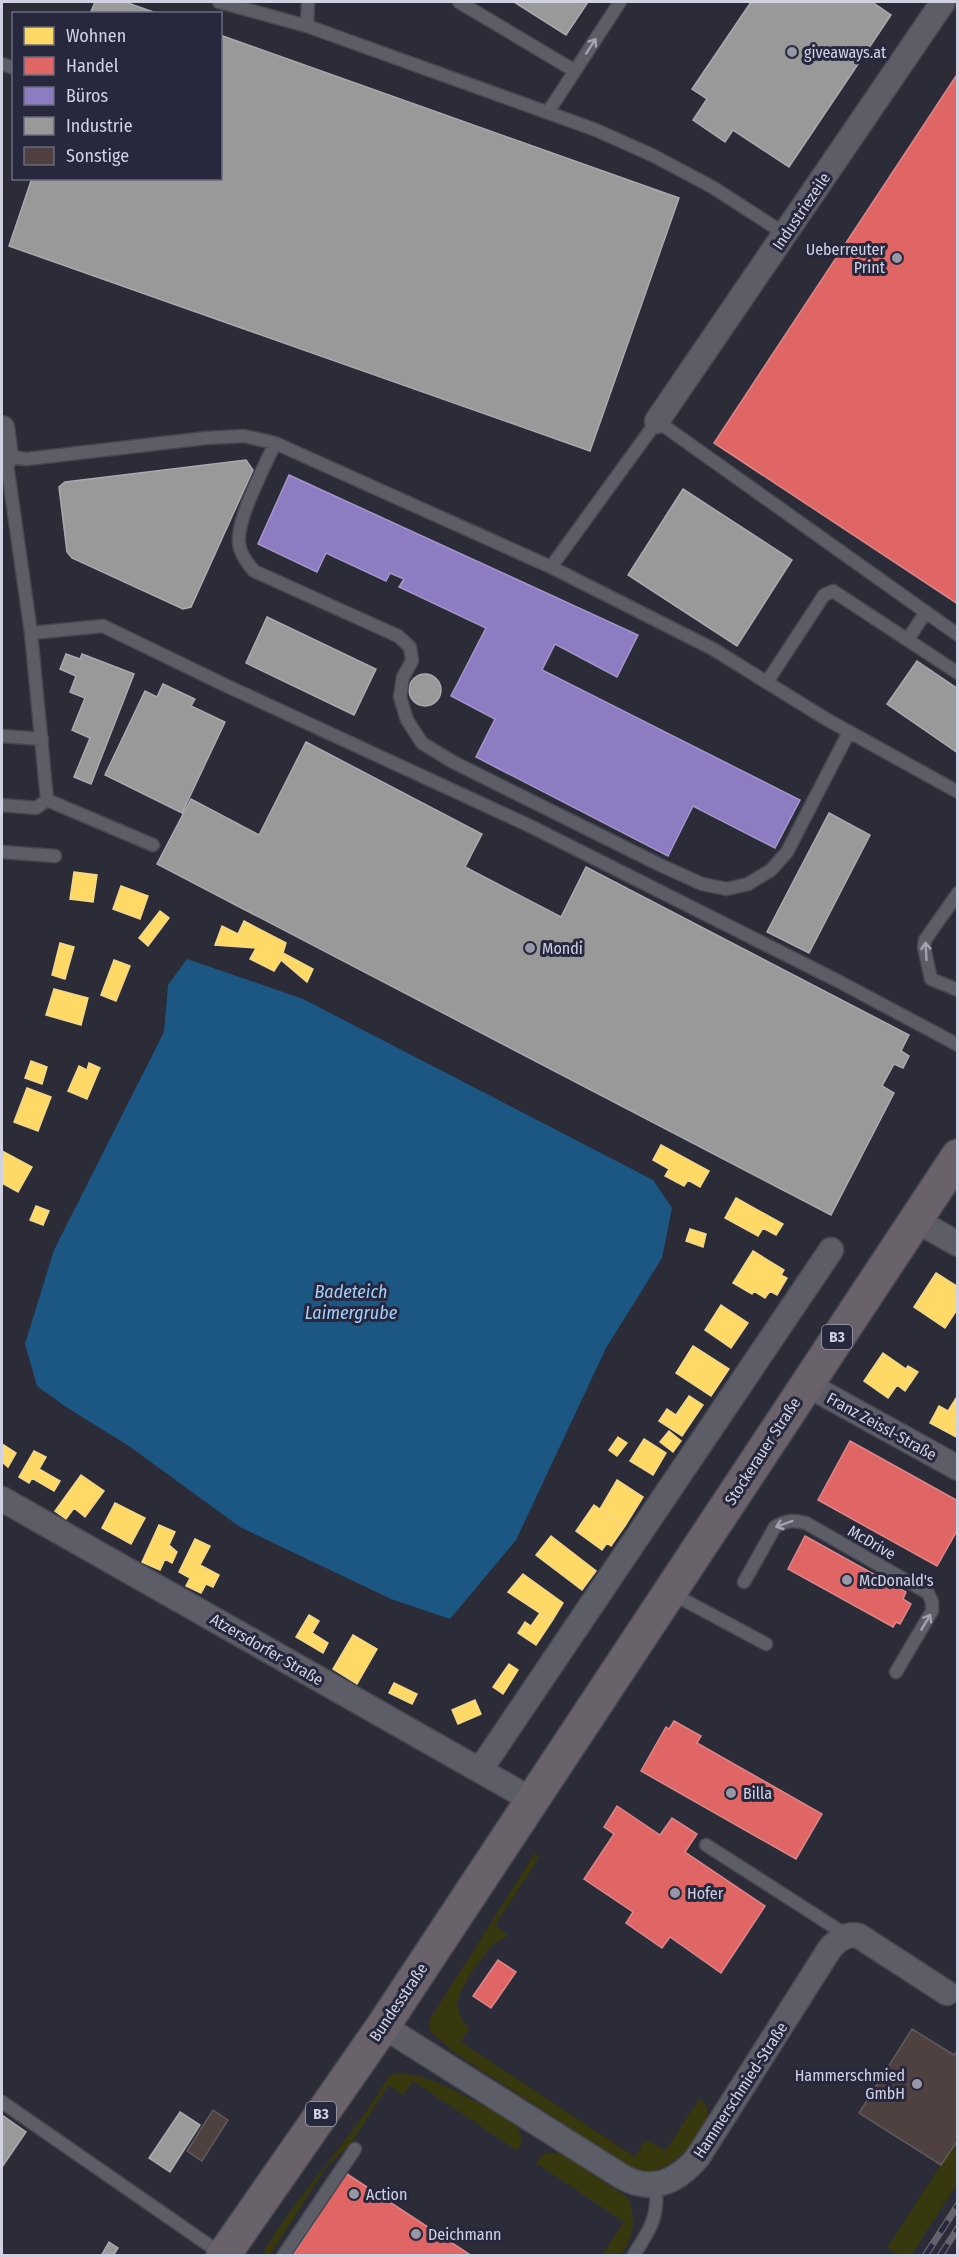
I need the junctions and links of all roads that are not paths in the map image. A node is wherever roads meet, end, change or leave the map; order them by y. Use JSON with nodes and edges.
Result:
{"nodes":[{"id":1,"x":219,"y":2,"type":"edge"},
{"id":2,"x":308,"y":2,"type":"edge"},
{"id":3,"x":459,"y":2,"type":"edge"},
{"id":4,"x":620,"y":2,"type":"edge"},
{"id":5,"x":943,"y":2,"type":"edge"},
{"id":6,"x":307,"y":26,"type":"junction"},
{"id":7,"x":575,"y":71,"type":"junction"},
{"id":8,"x":548,"y":112,"type":"junction"},
{"id":9,"x":785,"y":234,"type":"junction"},
{"id":10,"x":657,"y":421,"type":"junction"},
{"id":11,"x":2,"y":428,"type":"edge"},
{"id":12,"x":275,"y":442,"type":"junction"},
{"id":13,"x":4,"y":456,"type":"edge"},
{"id":14,"x":551,"y":567,"type":"junction"},
{"id":15,"x":926,"y":612,"type":"junction"},
{"id":16,"x":31,"y":633,"type":"junction"},
{"id":17,"x":957,"y":635,"type":"edge"},
{"id":18,"x":908,"y":639,"type":"junction"},
{"id":19,"x":957,"y":673,"type":"edge"},
{"id":20,"x":767,"y":682,"type":"junction"},
{"id":21,"x":849,"y":732,"type":"junction"},
{"id":22,"x":2,"y":735,"type":"edge"},
{"id":23,"x":42,"y":739,"type":"junction"},
{"id":24,"x":957,"y":792,"type":"edge"},
{"id":25,"x":47,"y":800,"type":"junction"},
{"id":26,"x":2,"y":805,"type":"edge"},
{"id":27,"x":153,"y":845,"type":"dead end"},
{"id":28,"x":2,"y":852,"type":"edge"},
{"id":29,"x":55,"y":856,"type":"dead end"},
{"id":30,"x":957,"y":893,"type":"edge"},
{"id":31,"x":957,"y":990,"type":"edge"},
{"id":32,"x":957,"y":1045,"type":"edge"},
{"id":33,"x":957,"y":1156,"type":"edge"},
{"id":34,"x":915,"y":1220,"type":"junction"},
{"id":35,"x":957,"y":1244,"type":"edge"},
{"id":36,"x":831,"y":1250,"type":"dead end"},
{"id":37,"x":806,"y":1384,"type":"junction"},
{"id":38,"x":957,"y":1468,"type":"edge"},
{"id":39,"x":2,"y":1498,"type":"edge"},
{"id":40,"x":744,"y":1582,"type":"dead end"},
{"id":41,"x":670,"y":1592,"type":"junction"},
{"id":42,"x":766,"y":1644,"type":"dead end"},
{"id":43,"x":896,"y":1672,"type":"dead end"},
{"id":44,"x":568,"y":1745,"type":"joint"},
{"id":45,"x":480,"y":1770,"type":"junction"},
{"id":46,"x":532,"y":1800,"type":"junction"},
{"id":47,"x":706,"y":1845,"type":"dead end"},
{"id":48,"x":848,"y":1936,"type":"junction"},
{"id":49,"x":947,"y":1993,"type":"dead end"},
{"id":50,"x":383,"y":2026,"type":"junction"},
{"id":51,"x":2,"y":2102,"type":"edge"},
{"id":52,"x":355,"y":2149,"type":"dead end"},
{"id":53,"x":655,"y":2184,"type":"junction"},
{"id":54,"x":223,"y":2256,"type":"edge"},
{"id":55,"x":283,"y":2256,"type":"edge"},
{"id":56,"x":633,"y":2256,"type":"edge"}],
"edges":[{"from":1,"to":6,"type":"lane"},
{"from":2,"to":6,"type":"lane"},
{"from":3,"to":7,"type":"lane"},
{"from":7,"to":4,"type":"lane","one_way":true},
{"from":5,"to":9,"type":"street","name":"Industriezeile"},
{"from":6,"to":8,"type":"lane"},
{"from":7,"to":8,"type":"lane"},
{"from":8,"to":9,"type":"lane"},
{"from":9,"to":10,"type":"street","name":"Industriezeile"},
{"from":10,"to":14,"type":"lane"},
{"from":10,"to":15,"type":"lane"},
{"from":11,"to":13,"type":"street"},
{"from":12,"to":13,"type":"lane"},
{"from":12,"to":14,"type":"lane"},
{"from":12,"to":21,"type":"lane"},
{"from":13,"to":16,"type":"lane"},
{"from":14,"to":20,"type":"lane"},
{"from":15,"to":17,"type":"lane"},
{"from":15,"to":18,"type":"lane"},
{"from":16,"to":23,"type":"lane"},
{"from":16,"to":32,"type":"lane"},
{"from":18,"to":19,"type":"lane"},
{"from":18,"to":20,"type":"lane"},
{"from":20,"to":21,"type":"lane"},
{"from":21,"to":24,"type":"lane"},
{"from":22,"to":23,"type":"lane"},
{"from":23,"to":25,"type":"lane"},
{"from":25,"to":26,"type":"lane"},
{"from":25,"to":27,"type":"lane"},
{"from":28,"to":29,"type":"lane"},
{"from":31,"to":30,"type":"lane","one_way":true},
{"from":33,"to":34,"type":"main road","name":"Stockerauer Straße","number":"B3"},
{"from":34,"to":35,"type":"street"},
{"from":34,"to":37,"type":"main road","name":"Stockerauer Straße","number":"B3"},
{"from":36,"to":45,"type":"street"},
{"from":37,"to":38,"type":"street","name":"Franz Zeissl-Straße"},
{"from":37,"to":41,"type":"main road","name":"Stockerauer Straße","number":"B3"},
{"from":39,"to":45,"type":"street","name":"Atzersdorfer Straße"},
{"from":43,"to":40,"type":"lane","name":"McDrive","one_way":true},
{"from":41,"to":42,"type":"lane"},
{"from":41,"to":44,"type":"main road","name":"Stockerauer Straße","number":"B3"},
{"from":44,"to":46,"type":"main road","name":"Bundesstraße","number":"B3"},
{"from":45,"to":46,"type":"street","name":"Atzersdorfer Straße"},
{"from":46,"to":50,"type":"main road","name":"Bundesstraße","number":"B3"},
{"from":47,"to":48,"type":"lane"},
{"from":48,"to":49,"type":"street"},
{"from":48,"to":53,"type":"street","name":"Hammerschmied-Straße"},
{"from":50,"to":53,"type":"street","name":"Hammerschmied-Straße"},
{"from":50,"to":54,"type":"main road","name":"Bundesstraße","number":"B3"},
{"from":51,"to":54,"type":"lane"},
{"from":52,"to":55,"type":"lane"},
{"from":53,"to":56,"type":"lane"}]}
